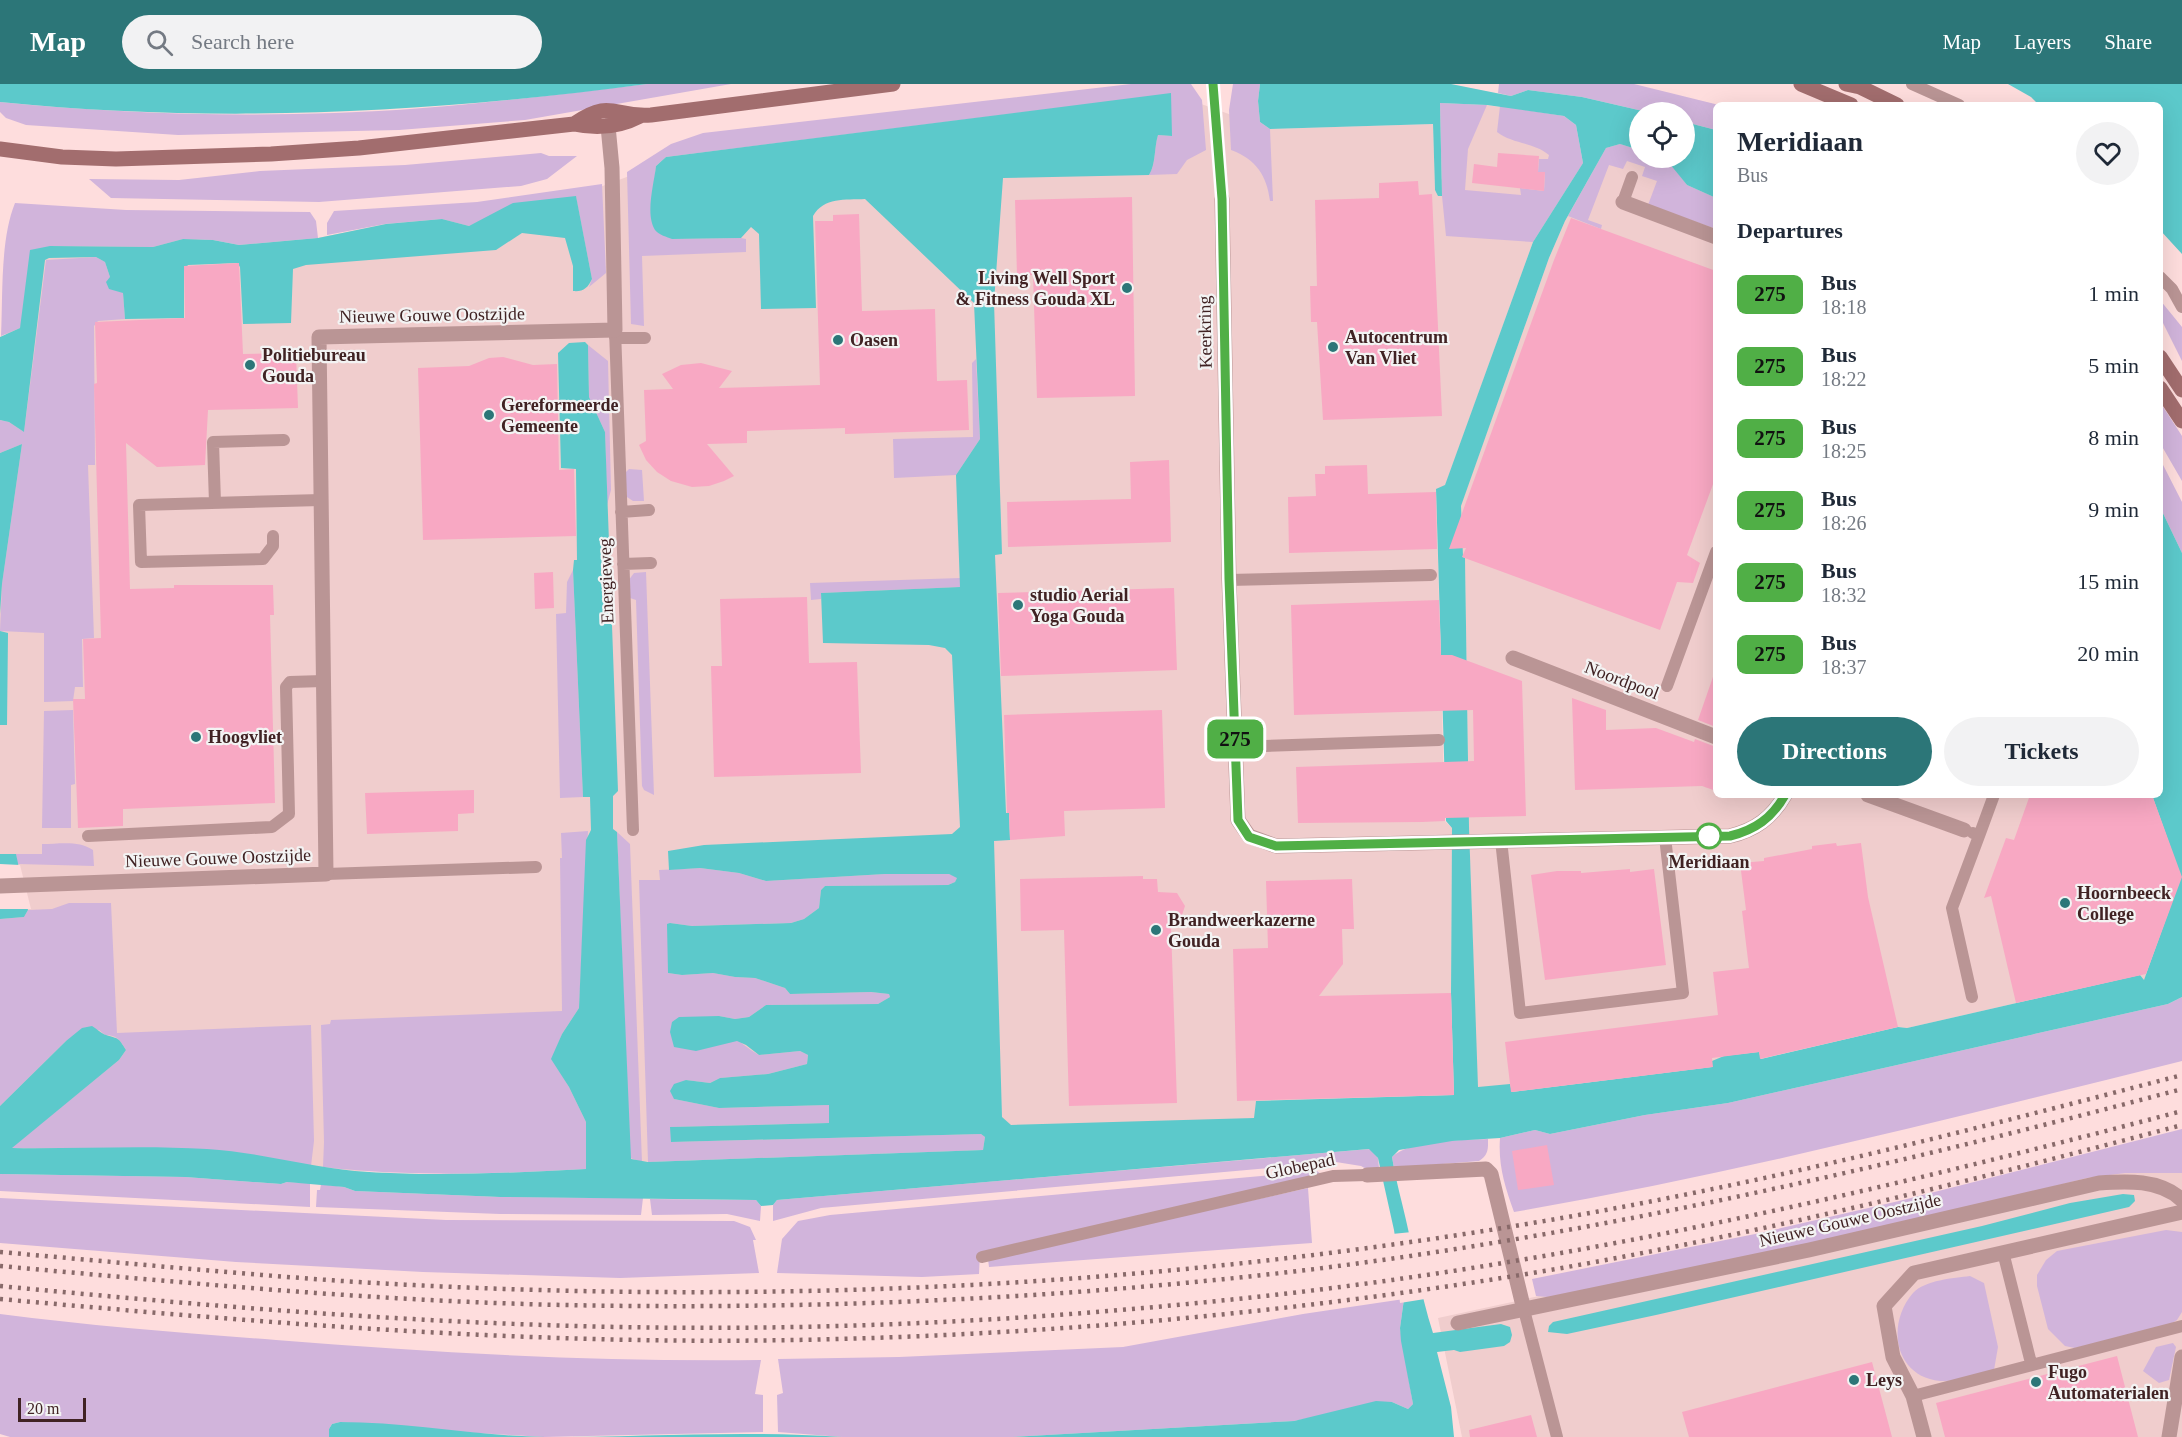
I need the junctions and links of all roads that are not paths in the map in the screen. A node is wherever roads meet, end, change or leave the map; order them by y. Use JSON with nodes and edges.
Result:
{"nodes":[{"id":1,"x":893,"y":84,"type":"edge"},
{"id":2,"x":1213,"y":84,"type":"edge"},
{"id":3,"x":1802,"y":84,"type":"edge"},
{"id":4,"x":1846,"y":84,"type":"edge"},
{"id":5,"x":1912,"y":84,"type":"edge"},
{"id":6,"x":1844,"y":102,"type":"edge"},
{"id":7,"x":1892,"y":102,"type":"edge"},
{"id":8,"x":1952,"y":102,"type":"edge"},
{"id":9,"x":624,"y":112,"type":"junction"},
{"id":10,"x":640,"y":116,"type":"junction"},
{"id":11,"x":574,"y":124,"type":"junction"},
{"id":12,"x":608,"y":126,"type":"junction"},
{"id":13,"x":0,"y":149,"type":"edge"},
{"id":14,"x":1632,"y":177,"type":"dead end"},
{"id":15,"x":1222,"y":199,"type":"joint"},
{"id":16,"x":1623,"y":202,"type":"joint"},
{"id":17,"x":1713,"y":236,"type":"edge"},
{"id":18,"x":2163,"y":281,"type":"edge"},
{"id":19,"x":2182,"y":307,"type":"edge"},
{"id":20,"x":615,"y":334,"type":"junction"},
{"id":21,"x":645,"y":338,"type":"dead end"},
{"id":22,"x":2163,"y":362,"type":"edge"},
{"id":23,"x":2182,"y":390,"type":"edge"},
{"id":24,"x":2163,"y":392,"type":"edge"},
{"id":25,"x":2182,"y":421,"type":"edge"},
{"id":26,"x":284,"y":440,"type":"dead end"},
{"id":27,"x":321,"y":500,"type":"junction"},
{"id":28,"x":215,"y":503,"type":"junction"},
{"id":29,"x":649,"y":510,"type":"dead end"},
{"id":30,"x":621,"y":512,"type":"junction"},
{"id":31,"x":273,"y":536,"type":"dead end"},
{"id":32,"x":1713,"y":560,"type":"edge"},
{"id":33,"x":651,"y":563,"type":"dead end"},
{"id":34,"x":623,"y":564,"type":"junction"},
{"id":35,"x":1431,"y":575,"type":"dead end"},
{"id":36,"x":1229,"y":579,"type":"junction"},
{"id":37,"x":1513,"y":658,"type":"dead end"},
{"id":38,"x":323,"y":681,"type":"junction"},
{"id":39,"x":1667,"y":686,"type":"dead end"},
{"id":40,"x":1713,"y":736,"type":"edge"},
{"id":41,"x":1438,"y":740,"type":"dead end"},
{"id":42,"x":1235,"y":747,"type":"junction"},
{"id":43,"x":1783,"y":798,"type":"edge"},
{"id":44,"x":1876,"y":798,"type":"edge"},
{"id":45,"x":1992,"y":798,"type":"edge"},
{"id":46,"x":633,"y":830,"type":"dead end"},
{"id":47,"x":1972,"y":833,"type":"junction"},
{"id":48,"x":88,"y":836,"type":"dead end"},
{"id":49,"x":1665,"y":837,"type":"junction"},
{"id":50,"x":1501,"y":840,"type":"junction"},
{"id":51,"x":536,"y":867,"type":"dead end"},
{"id":52,"x":326,"y":874,"type":"junction"},
{"id":53,"x":0,"y":886,"type":"edge"},
{"id":54,"x":1972,"y":997,"type":"dead end"},
{"id":55,"x":1371,"y":1175,"type":"joint"},
{"id":56,"x":2182,"y":1200,"type":"edge"},
{"id":57,"x":2182,"y":1212,"type":"edge"},
{"id":58,"x":2003,"y":1252,"type":"junction"},
{"id":59,"x":982,"y":1257,"type":"dead end"},
{"id":60,"x":1524,"y":1310,"type":"junction"},
{"id":61,"x":1458,"y":1323,"type":"dead end"},
{"id":62,"x":2182,"y":1326,"type":"edge"},
{"id":63,"x":2182,"y":1357,"type":"edge"},
{"id":64,"x":2031,"y":1363,"type":"junction"},
{"id":65,"x":1913,"y":1396,"type":"junction"},
{"id":66,"x":1557,"y":1437,"type":"edge"},
{"id":67,"x":1924,"y":1437,"type":"edge"},
{"id":68,"x":2169,"y":1437,"type":"edge"}],
"edges":[{"from":1,"to":10,"type":"main road"},
{"from":2,"to":15,"type":"lane","name":"Keerkring"},
{"from":3,"to":6,"type":"main road"},
{"from":4,"to":7,"type":"main road"},
{"from":5,"to":8,"type":"lane"},
{"from":9,"to":10,"type":"main road"},
{"from":9,"to":11,"type":"main road"},
{"from":9,"to":12,"type":"street"},
{"from":10,"to":12,"type":"main road"},
{"from":11,"to":12,"type":"main road"},
{"from":11,"to":13,"type":"main road"},
{"from":12,"to":20,"type":"street"},
{"from":14,"to":16,"type":"lane"},
{"from":15,"to":36,"type":"street","name":"Keerkring"},
{"from":16,"to":17,"type":"street"},
{"from":18,"to":19,"type":"lane"},
{"from":20,"to":21,"type":"lane"},
{"from":20,"to":27,"type":"street","name":"Nieuwe Gouwe Oostzijde"},
{"from":20,"to":30,"type":"lane","name":"Energieweg"},
{"from":22,"to":23,"type":"main road"},
{"from":24,"to":25,"type":"main road"},
{"from":26,"to":28,"type":"lane"},
{"from":27,"to":28,"type":"lane"},
{"from":27,"to":38,"type":"street","name":"Nieuwe Gouwe Oostzijde"},
{"from":28,"to":31,"type":"lane"},
{"from":29,"to":30,"type":"lane"},
{"from":30,"to":34,"type":"lane","name":"Energieweg"},
{"from":32,"to":39,"type":"lane"},
{"from":33,"to":34,"type":"lane"},
{"from":34,"to":46,"type":"lane","name":"Energieweg"},
{"from":35,"to":36,"type":"lane"},
{"from":36,"to":42,"type":"street","name":"Keerkring"},
{"from":37,"to":40,"type":"street","name":"Noordpool"},
{"from":38,"to":48,"type":"lane","name":"Nieuwe Gouwe Oostzijde"},
{"from":38,"to":52,"type":"street","name":"Nieuwe Gouwe Oostzijde"},
{"from":41,"to":42,"type":"lane"},
{"from":42,"to":50,"type":"street","name":"Keerkring"},
{"from":43,"to":49,"type":"street"},
{"from":44,"to":47,"type":"street"},
{"from":45,"to":47,"type":"lane"},
{"from":47,"to":54,"type":"lane"},
{"from":49,"to":50,"type":"street"},
{"from":49,"to":50,"type":"lane"},
{"from":51,"to":52,"type":"lane","name":"Nieuwe Gouwe Oostzijde"},
{"from":52,"to":53,"type":"street","name":"Nieuwe Gouwe Oostzijde"},
{"from":55,"to":59,"type":"lane","name":"Globepad"},
{"from":55,"to":60,"type":"street","name":"Globepad"},
{"from":56,"to":60,"type":"street","name":"Nieuwe Gouwe Oostzijde"},
{"from":57,"to":58,"type":"street"},
{"from":58,"to":64,"type":"lane"},
{"from":58,"to":65,"type":"street"},
{"from":60,"to":61,"type":"street","name":"Nieuwe Gouwe Oostzijde"},
{"from":60,"to":66,"type":"lane"},
{"from":62,"to":64,"type":"lane"},
{"from":63,"to":68,"type":"street"},
{"from":64,"to":65,"type":"lane"},
{"from":65,"to":67,"type":"street"}]}
